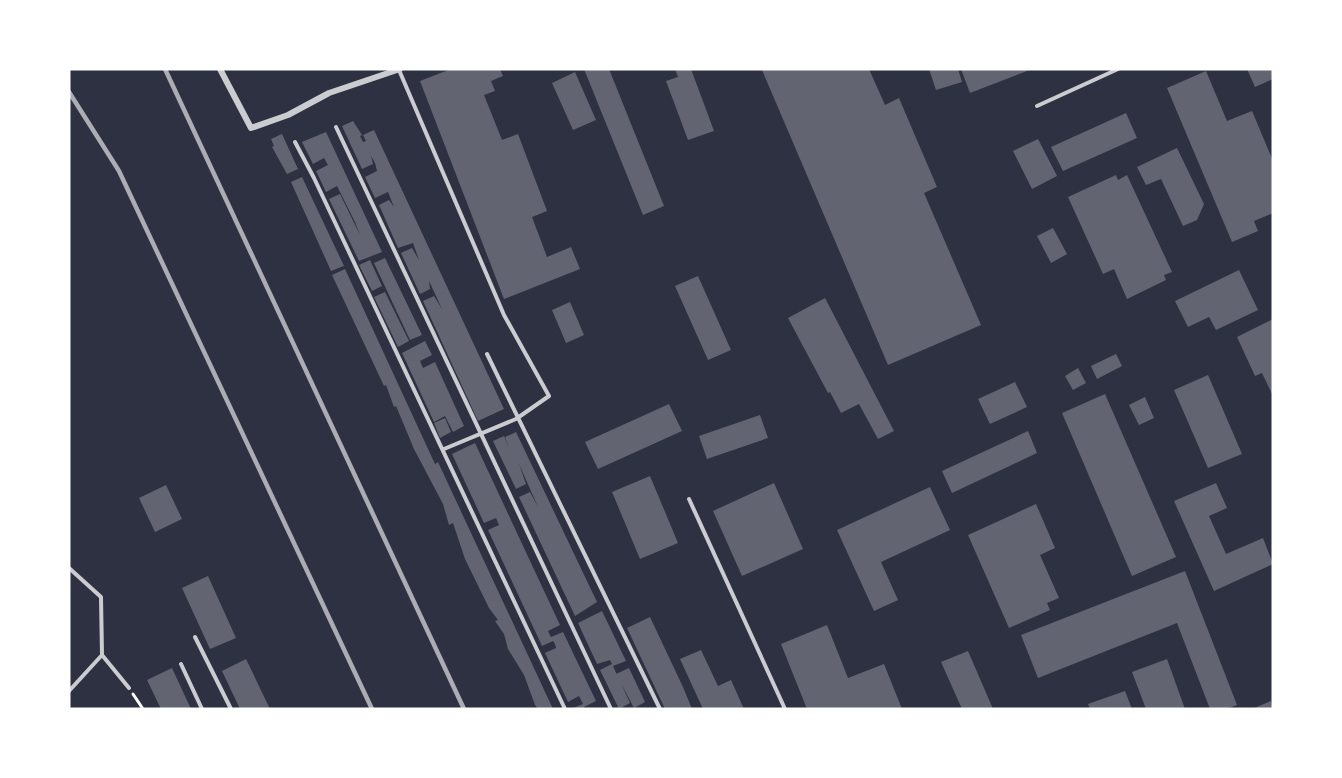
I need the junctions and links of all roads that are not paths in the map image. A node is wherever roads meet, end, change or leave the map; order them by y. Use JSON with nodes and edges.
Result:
{"nodes":[{"id":1,"x":220,"y":69,"type":"edge"},
{"id":2,"x":399,"y":69,"type":"edge"},
{"id":3,"x":1118,"y":69,"type":"edge"},
{"id":4,"x":1037,"y":106,"type":"dead end"},
{"id":5,"x":336,"y":127,"type":"dead end"},
{"id":6,"x":295,"y":142,"type":"dead end"},
{"id":7,"x":487,"y":354,"type":"dead end"},
{"id":8,"x":516,"y":418,"type":"junction"},
{"id":9,"x":482,"y":432,"type":"junction"},
{"id":10,"x":444,"y":449,"type":"junction"},
{"id":11,"x":689,"y":499,"type":"dead end"},
{"id":12,"x":69,"y":568,"type":"edge"},
{"id":13,"x":195,"y":637,"type":"dead end"},
{"id":14,"x":102,"y":655,"type":"junction"},
{"id":15,"x":181,"y":664,"type":"dead end"},
{"id":16,"x":129,"y":688,"type":"road end"},
{"id":17,"x":69,"y":691,"type":"edge"},
{"id":18,"x":202,"y":709,"type":"edge"},
{"id":19,"x":231,"y":709,"type":"edge"},
{"id":20,"x":565,"y":709,"type":"edge"},
{"id":21,"x":611,"y":709,"type":"edge"},
{"id":22,"x":660,"y":709,"type":"edge"},
{"id":23,"x":785,"y":709,"type":"edge"}],
"edges":[{"from":1,"to":2,"type":"street"},
{"from":2,"to":8,"type":"lane"},
{"from":3,"to":4,"type":"lane"},
{"from":5,"to":9,"type":"lane"},
{"from":6,"to":10,"type":"lane"},
{"from":7,"to":8,"type":"lane"},
{"from":8,"to":9,"type":"lane"},
{"from":8,"to":22,"type":"lane"},
{"from":9,"to":10,"type":"lane"},
{"from":9,"to":21,"type":"lane"},
{"from":10,"to":20,"type":"lane"},
{"from":11,"to":23,"type":"lane"},
{"from":12,"to":14,"type":"lane"},
{"from":13,"to":19,"type":"lane"},
{"from":14,"to":16,"type":"lane"},
{"from":14,"to":17,"type":"lane"},
{"from":15,"to":18,"type":"lane"}]}
